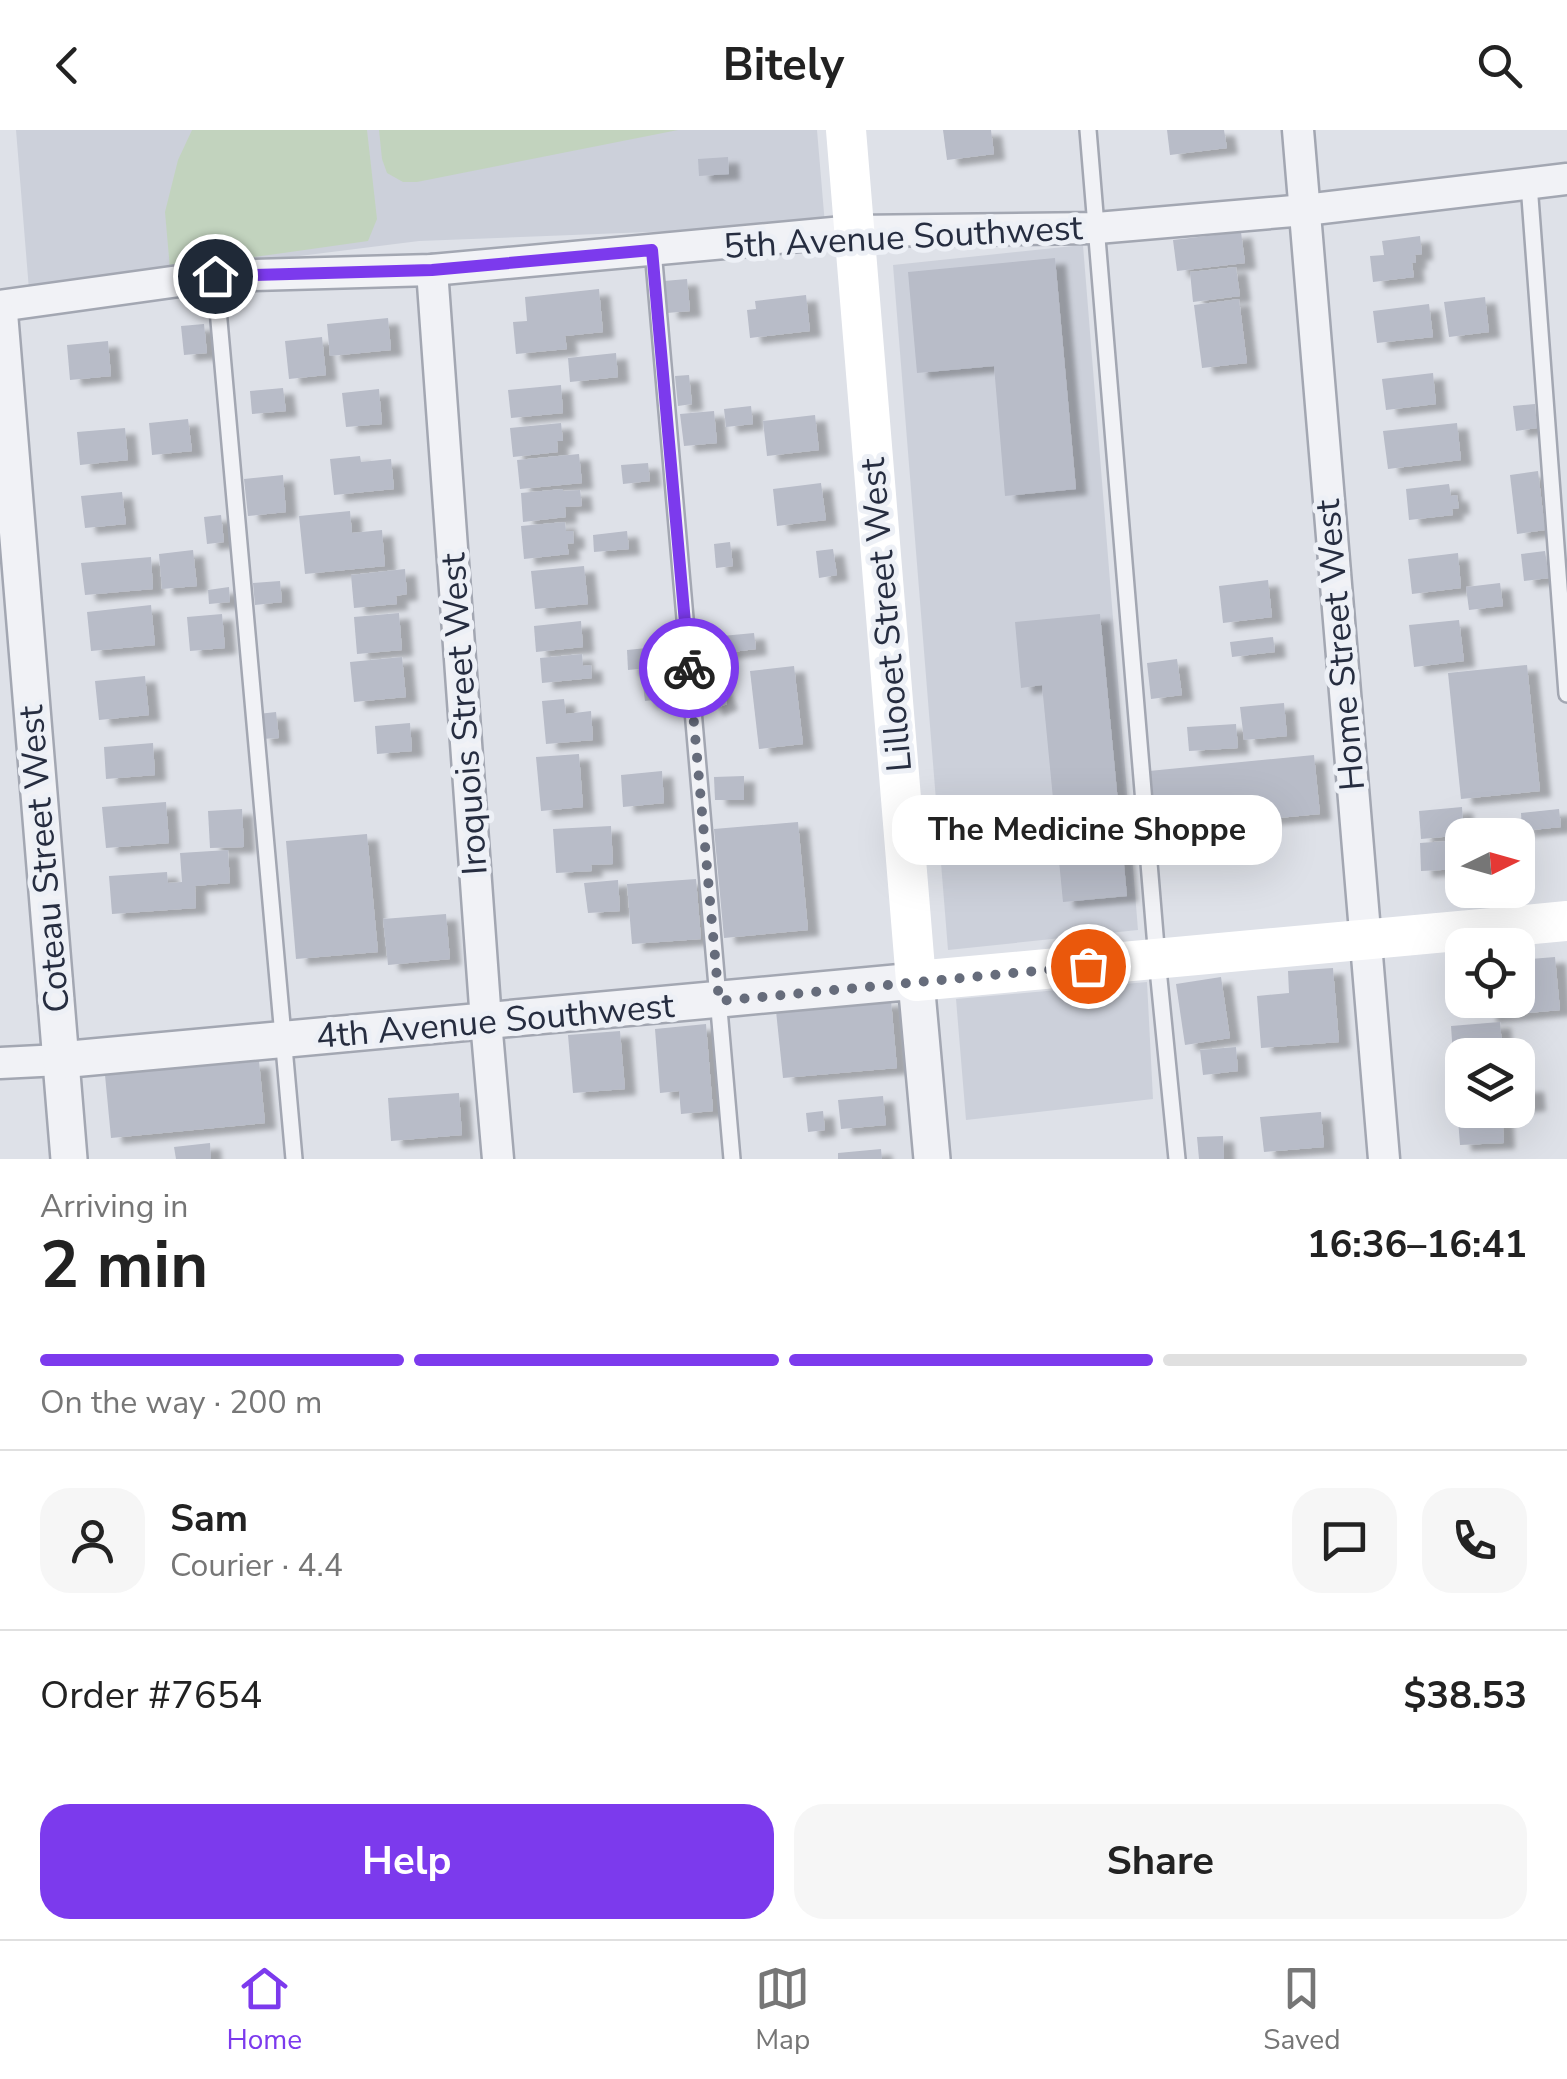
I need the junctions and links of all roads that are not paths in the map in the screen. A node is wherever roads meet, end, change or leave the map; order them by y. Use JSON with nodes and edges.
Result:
{"nodes":[{"id":1,"x":846,"y":130,"type":"edge"},
{"id":2,"x":1088,"y":130,"type":"edge"},
{"id":3,"x":1298,"y":130,"type":"edge"},
{"id":4,"x":1567,"y":179,"type":"edge"},
{"id":5,"x":1530,"y":184,"type":"junction"},
{"id":6,"x":1304,"y":210,"type":"junction"},
{"id":7,"x":1097,"y":228,"type":"junction"},
{"id":8,"x":854,"y":231,"type":"junction"},
{"id":9,"x":652,"y":250,"type":"junction"},
{"id":10,"x":432,"y":270,"type":"junction"},
{"id":11,"x":215,"y":276,"type":"junction"},
{"id":12,"x":0,"y":306,"type":"edge"},
{"id":13,"x":0,"y":319,"type":"edge"},
{"id":14,"x":1567,"y":694,"type":"edge"},
{"id":15,"x":1567,"y":921,"type":"edge"},
{"id":16,"x":1364,"y":940,"type":"junction"},
{"id":17,"x":1157,"y":960,"type":"junction"},
{"id":18,"x":916,"y":981,"type":"junction"},
{"id":19,"x":719,"y":1001,"type":"junction"},
{"id":20,"x":486,"y":1021,"type":"junction"},
{"id":21,"x":284,"y":1040,"type":"junction"},
{"id":22,"x":60,"y":1060,"type":"junction"},
{"id":23,"x":0,"y":1063,"type":"edge"},
{"id":24,"x":69,"y":1159,"type":"edge"},
{"id":25,"x":294,"y":1159,"type":"edge"},
{"id":26,"x":498,"y":1159,"type":"edge"},
{"id":27,"x":732,"y":1159,"type":"edge"},
{"id":28,"x":932,"y":1159,"type":"edge"},
{"id":29,"x":1177,"y":1159,"type":"edge"},
{"id":30,"x":1384,"y":1159,"type":"edge"}],
"edges":[{"from":1,"to":8,"type":"main road","name":"Lillooet Street West"},
{"from":2,"to":7,"type":"lane"},
{"from":3,"to":6,"type":"street","name":"Home Street West"},
{"from":4,"to":5,"type":"street","name":"5th Avenue Southwest"},
{"from":5,"to":6,"type":"street","name":"5th Avenue Southwest"},
{"from":5,"to":14,"type":"lane"},
{"from":6,"to":7,"type":"street","name":"5th Avenue Southwest"},
{"from":6,"to":16,"type":"street","name":"Home Street West"},
{"from":7,"to":8,"type":"street","name":"5th Avenue Southwest"},
{"from":7,"to":17,"type":"lane"},
{"from":8,"to":9,"type":"street","name":"5th Avenue Southwest"},
{"from":8,"to":18,"type":"main road","name":"Lillooet Street West"},
{"from":9,"to":10,"type":"street","name":"5th Avenue Southwest"},
{"from":9,"to":19,"type":"lane"},
{"from":10,"to":11,"type":"street","name":"5th Avenue Southwest"},
{"from":10,"to":20,"type":"street","name":"Iroquois Street West"},
{"from":11,"to":12,"type":"street","name":"5th Avenue Southwest"},
{"from":11,"to":21,"type":"lane"},
{"from":13,"to":22,"type":"street","name":"Coteau Street West"},
{"from":15,"to":16,"type":"main road","name":"4th Avenue Southwest"},
{"from":16,"to":17,"type":"main road","name":"4th Avenue Southwest"},
{"from":16,"to":30,"type":"street","name":"Home Street West"},
{"from":17,"to":18,"type":"main road","name":"4th Avenue Southwest"},
{"from":17,"to":29,"type":"lane"},
{"from":18,"to":19,"type":"street","name":"4th Avenue Southwest"},
{"from":18,"to":28,"type":"street","name":"Lillooet Street West"},
{"from":19,"to":20,"type":"street","name":"4th Avenue Southwest"},
{"from":19,"to":27,"type":"lane"},
{"from":20,"to":21,"type":"street","name":"4th Avenue Southwest"},
{"from":20,"to":26,"type":"street","name":"Iroquois Street West"},
{"from":21,"to":22,"type":"street","name":"4th Avenue Southwest"},
{"from":21,"to":25,"type":"lane"},
{"from":22,"to":23,"type":"street","name":"4th Avenue Southwest"},
{"from":22,"to":24,"type":"street","name":"Coteau Street West"}]}
